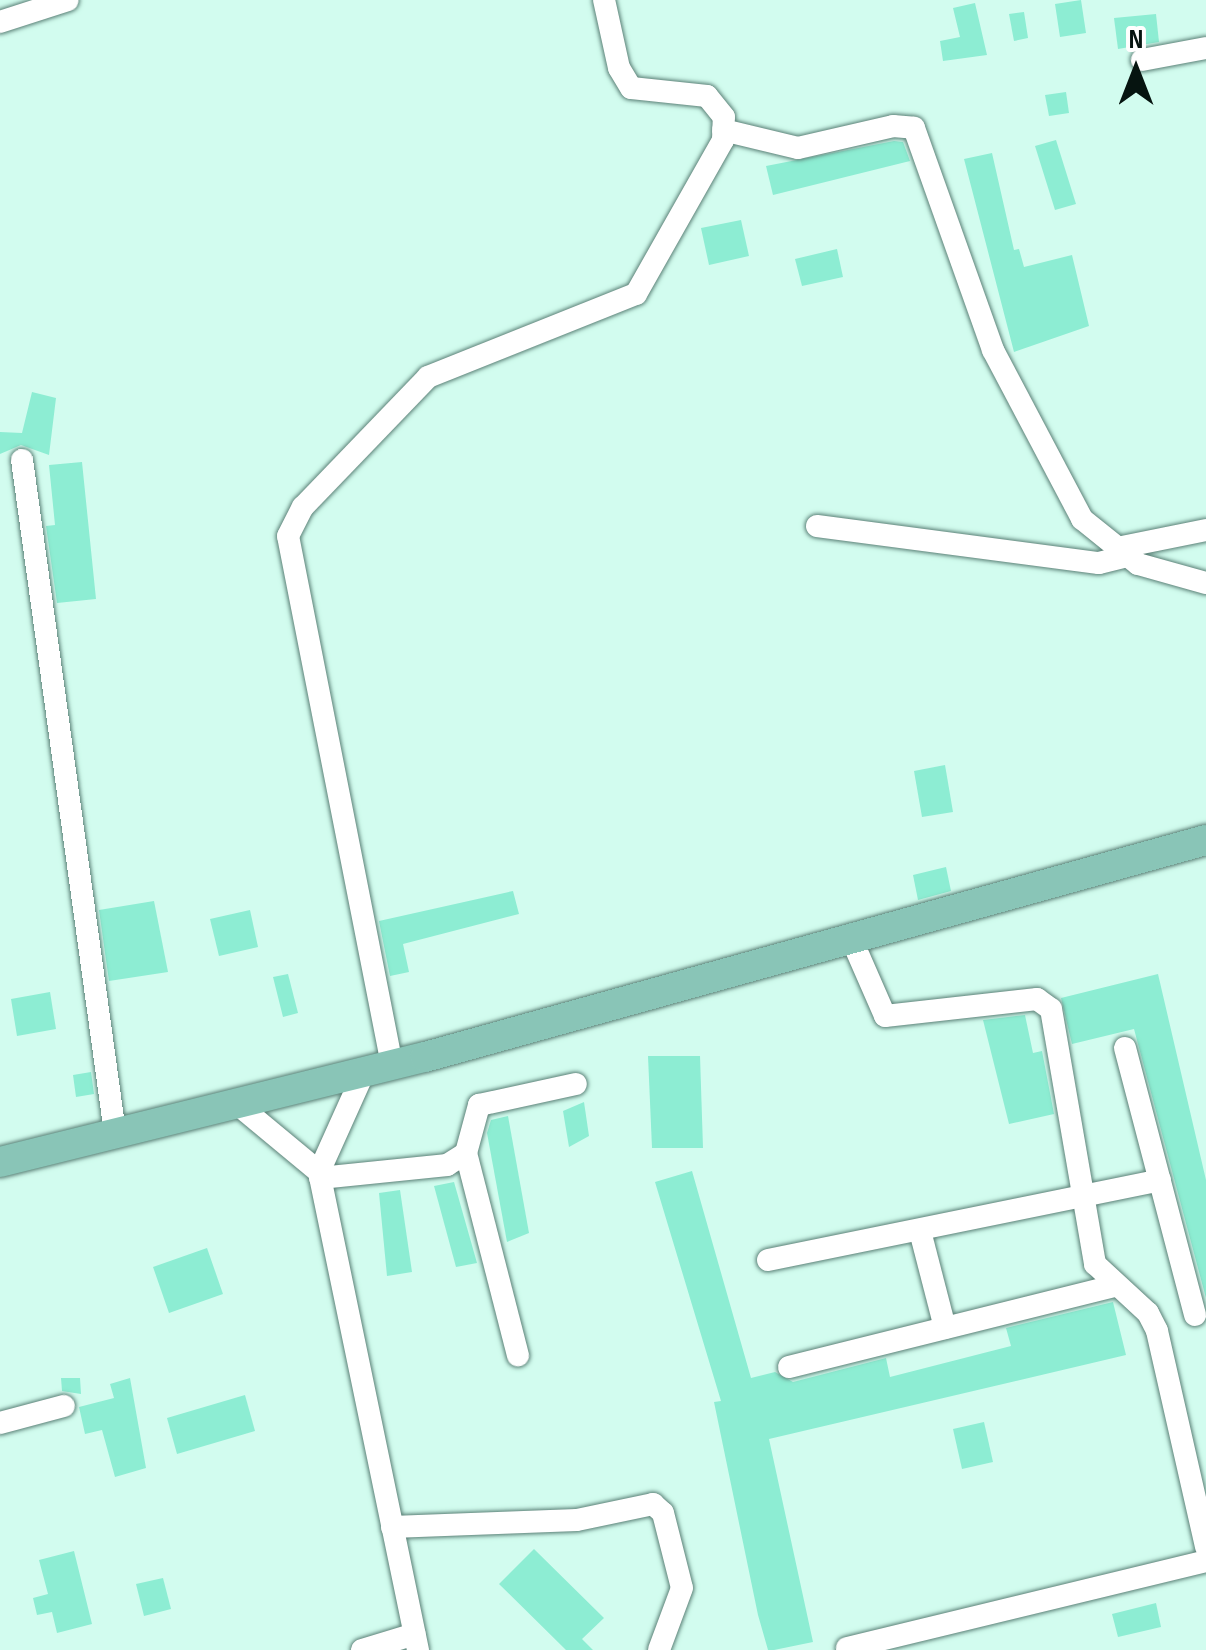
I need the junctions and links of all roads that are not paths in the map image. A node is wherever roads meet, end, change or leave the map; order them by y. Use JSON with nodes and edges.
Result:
{"nodes":[{"id":1,"x":68,"y":0,"type":"edge"},
{"id":2,"x":605,"y":0,"type":"edge"},
{"id":3,"x":0,"y":22,"type":"edge"},
{"id":4,"x":1206,"y":48,"type":"edge"},
{"id":5,"x":1142,"y":60,"type":"dead end"},
{"id":6,"x":724,"y":130,"type":"junction"},
{"id":7,"x":22,"y":460,"type":"dead end"},
{"id":8,"x":817,"y":526,"type":"dead end"},
{"id":9,"x":1206,"y":530,"type":"edge"},
{"id":10,"x":1122,"y":552,"type":"junction"},
{"id":11,"x":1206,"y":583,"type":"edge"},
{"id":12,"x":1206,"y":840,"type":"edge"},
{"id":13,"x":851,"y":938,"type":"junction"},
{"id":14,"x":1125,"y":1048,"type":"dead end"},
{"id":15,"x":378,"y":1068,"type":"junction"},
{"id":16,"x":576,"y":1084,"type":"dead end"},
{"id":17,"x":236,"y":1104,"type":"junction"},
{"id":18,"x":115,"y":1133,"type":"junction"},
{"id":19,"x":466,"y":1153,"type":"junction"},
{"id":20,"x":0,"y":1162,"type":"edge"},
{"id":21,"x":319,"y":1175,"type":"junction"},
{"id":22,"x":1160,"y":1180,"type":"junction"},
{"id":23,"x":1084,"y":1199,"type":"junction"},
{"id":24,"x":920,"y":1231,"type":"junction"},
{"id":25,"x":768,"y":1260,"type":"dead end"},
{"id":26,"x":1115,"y":1286,"type":"junction"},
{"id":27,"x":1195,"y":1315,"type":"dead end"},
{"id":28,"x":945,"y":1328,"type":"junction"},
{"id":29,"x":518,"y":1355,"type":"dead end"},
{"id":30,"x":789,"y":1367,"type":"dead end"},
{"id":31,"x":64,"y":1406,"type":"dead end"},
{"id":32,"x":0,"y":1423,"type":"edge"},
{"id":33,"x":392,"y":1527,"type":"junction"},
{"id":34,"x":1206,"y":1546,"type":"edge"},
{"id":35,"x":1206,"y":1562,"type":"edge"},
{"id":36,"x":417,"y":1642,"type":"edge"},
{"id":37,"x":847,"y":1648,"type":"edge"},
{"id":38,"x":362,"y":1650,"type":"edge"},
{"id":39,"x":658,"y":1650,"type":"edge"}],
"edges":[{"from":1,"to":3,"type":"street"},
{"from":2,"to":6,"type":"street"},
{"from":4,"to":5,"type":"street"},
{"from":6,"to":10,"type":"street"},
{"from":6,"to":15,"type":"street"},
{"from":7,"to":18,"type":"street"},
{"from":8,"to":10,"type":"street"},
{"from":9,"to":10,"type":"street"},
{"from":10,"to":11,"type":"street"},
{"from":12,"to":13,"type":"main road"},
{"from":13,"to":15,"type":"main road"},
{"from":13,"to":23,"type":"street"},
{"from":14,"to":22,"type":"street"},
{"from":15,"to":17,"type":"main road"},
{"from":15,"to":21,"type":"street"},
{"from":16,"to":19,"type":"street"},
{"from":17,"to":18,"type":"main road"},
{"from":17,"to":21,"type":"street"},
{"from":18,"to":20,"type":"main road"},
{"from":19,"to":21,"type":"street"},
{"from":19,"to":29,"type":"street"},
{"from":21,"to":33,"type":"street"},
{"from":22,"to":23,"type":"street"},
{"from":22,"to":27,"type":"street"},
{"from":23,"to":24,"type":"street"},
{"from":23,"to":26,"type":"street"},
{"from":24,"to":25,"type":"street"},
{"from":24,"to":28,"type":"street"},
{"from":26,"to":28,"type":"street"},
{"from":26,"to":34,"type":"street"},
{"from":28,"to":30,"type":"street"},
{"from":31,"to":32,"type":"street"},
{"from":33,"to":36,"type":"street"},
{"from":33,"to":39,"type":"street"},
{"from":35,"to":37,"type":"street"},
{"from":36,"to":38,"type":"street"}]}
